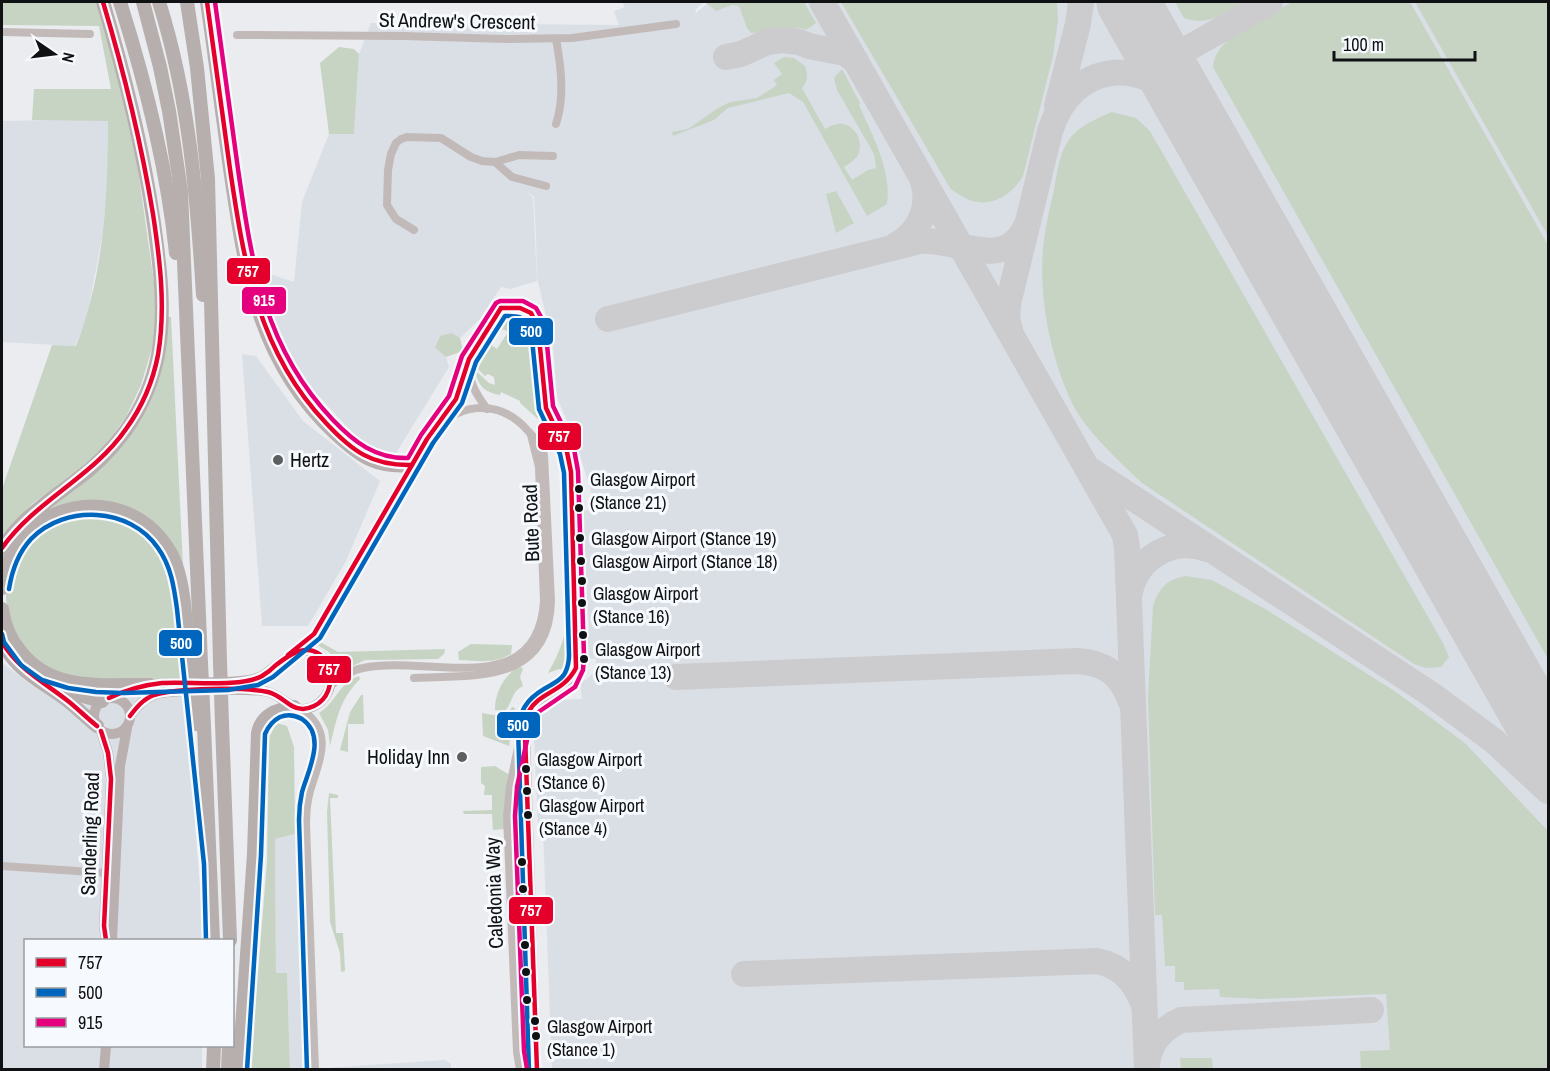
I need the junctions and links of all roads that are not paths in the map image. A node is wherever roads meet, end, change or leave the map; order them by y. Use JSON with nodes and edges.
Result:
{"nodes":[{"id":1,"x":103,"y":2,"type":"edge"},
{"id":2,"x":120,"y":2,"type":"edge"},
{"id":3,"x":143,"y":2,"type":"edge"},
{"id":4,"x":159,"y":2,"type":"edge"},
{"id":5,"x":187,"y":2,"type":"edge"},
{"id":6,"x":207,"y":2,"type":"edge"},
{"id":7,"x":676,"y":24,"type":"dead end"},
{"id":8,"x":2,"y":32,"type":"edge"},
{"id":9,"x":90,"y":34,"type":"dead end"},
{"id":10,"x":237,"y":35,"type":"dead end"},
{"id":11,"x":556,"y":39,"type":"junction"},
{"id":12,"x":556,"y":124,"type":"dead end"},
{"id":13,"x":553,"y":156,"type":"dead end"},
{"id":14,"x":495,"y":162,"type":"junction"},
{"id":15,"x":546,"y":186,"type":"dead end"},
{"id":16,"x":414,"y":230,"type":"dead end"},
{"id":17,"x":470,"y":359,"type":"junction"},
{"id":18,"x":189,"y":377,"type":"junction"},
{"id":19,"x":487,"y":409,"type":"junction"},
{"id":20,"x":441,"y":422,"type":"junction"},
{"id":21,"x":412,"y":465,"type":"junction"},
{"id":22,"x":215,"y":497,"type":"junction"},
{"id":23,"x":2,"y":548,"type":"edge"},
{"id":24,"x":2,"y":588,"type":"edge"},
{"id":25,"x":2,"y":609,"type":"edge"},
{"id":26,"x":547,"y":614,"type":"junction"},
{"id":27,"x":2,"y":642,"type":"edge"},
{"id":28,"x":288,"y":655,"type":"junction"},
{"id":29,"x":195,"y":664,"type":"junction"},
{"id":30,"x":43,"y":673,"type":"junction"},
{"id":31,"x":414,"y":678,"type":"dead end"},
{"id":32,"x":150,"y":685,"type":"junction"},
{"id":33,"x":331,"y":685,"type":"junction"},
{"id":34,"x":106,"y":700,"type":"junction"},
{"id":35,"x":297,"y":708,"type":"junction"},
{"id":36,"x":130,"y":716,"type":"junction"},
{"id":37,"x":528,"y":716,"type":"junction"},
{"id":38,"x":99,"y":728,"type":"junction"},
{"id":39,"x":127,"y":728,"type":"junction"},
{"id":40,"x":2,"y":866,"type":"edge"},
{"id":41,"x":107,"y":873,"type":"junction"},
{"id":42,"x":106,"y":939,"type":"edge"},
{"id":43,"x":112,"y":939,"type":"edge"},
{"id":44,"x":213,"y":939,"type":"edge"},
{"id":45,"x":230,"y":939,"type":"edge"},
{"id":46,"x":106,"y":1047,"type":"edge"},
{"id":47,"x":233,"y":1060,"type":"edge"},
{"id":48,"x":104,"y":1070,"type":"edge"},
{"id":49,"x":315,"y":1070,"type":"edge"},
{"id":50,"x":520,"y":1070,"type":"edge"},
{"id":51,"x":537,"y":1070,"type":"edge"}],
"edges":[{"from":1,"to":23,"type":"highway"},
{"from":2,"to":18,"type":"highway"},
{"from":3,"to":18,"type":"highway"},
{"from":4,"to":22,"type":"highway"},
{"from":5,"to":22,"type":"highway"},
{"from":6,"to":21,"type":"highway"},
{"from":7,"to":11,"type":"street","name":"St Andrew's Crescent"},
{"from":8,"to":9,"type":"street"},
{"from":10,"to":11,"type":"street","name":"St Andrew's Crescent"},
{"from":11,"to":12,"type":"street"},
{"from":13,"to":14,"type":"street"},
{"from":14,"to":15,"type":"street"},
{"from":14,"to":16,"type":"street"},
{"from":17,"to":19,"type":"street"},
{"from":17,"to":20,"type":"street"},
{"from":17,"to":37,"type":"street","name":"Caledonia Way"},
{"from":18,"to":29,"type":"highway"},
{"from":19,"to":20,"type":"street"},
{"from":19,"to":26,"type":"street","name":"Bute Road"},
{"from":20,"to":21,"type":"street"},
{"from":21,"to":28,"type":"street"},
{"from":22,"to":45,"type":"highway","bridge":true},
{"from":24,"to":29,"type":"highway"},
{"from":25,"to":30,"type":"highway"},
{"from":26,"to":31,"type":"street"},
{"from":26,"to":33,"type":"street"},
{"from":27,"to":38,"type":"highway"},
{"from":28,"to":32,"type":"street"},
{"from":28,"to":33,"type":"street"},
{"from":29,"to":44,"type":"highway","bridge":true},
{"from":30,"to":32,"type":"highway"},
{"from":30,"to":34,"type":"highway"},
{"from":32,"to":34,"type":"street"},
{"from":33,"to":35,"type":"street"},
{"from":34,"to":36,"type":"street"},
{"from":34,"to":38,"type":"street"},
{"from":35,"to":36,"type":"street"},
{"from":35,"to":47,"type":"highway"},
{"from":35,"to":49,"type":"street"},
{"from":36,"to":39,"type":"street"},
{"from":37,"to":50,"type":"street","name":"Caledonia Way"},
{"from":37,"to":51,"type":"street","name":"Caledonia Way"},
{"from":38,"to":39,"type":"street"},
{"from":38,"to":41,"type":"street","name":"Sanderling Road"},
{"from":39,"to":43,"type":"street","name":"Sanderling Road"},
{"from":40,"to":41,"type":"street"},
{"from":41,"to":42,"type":"street","name":"Sanderling Road"},
{"from":46,"to":48,"type":"street"}]}
